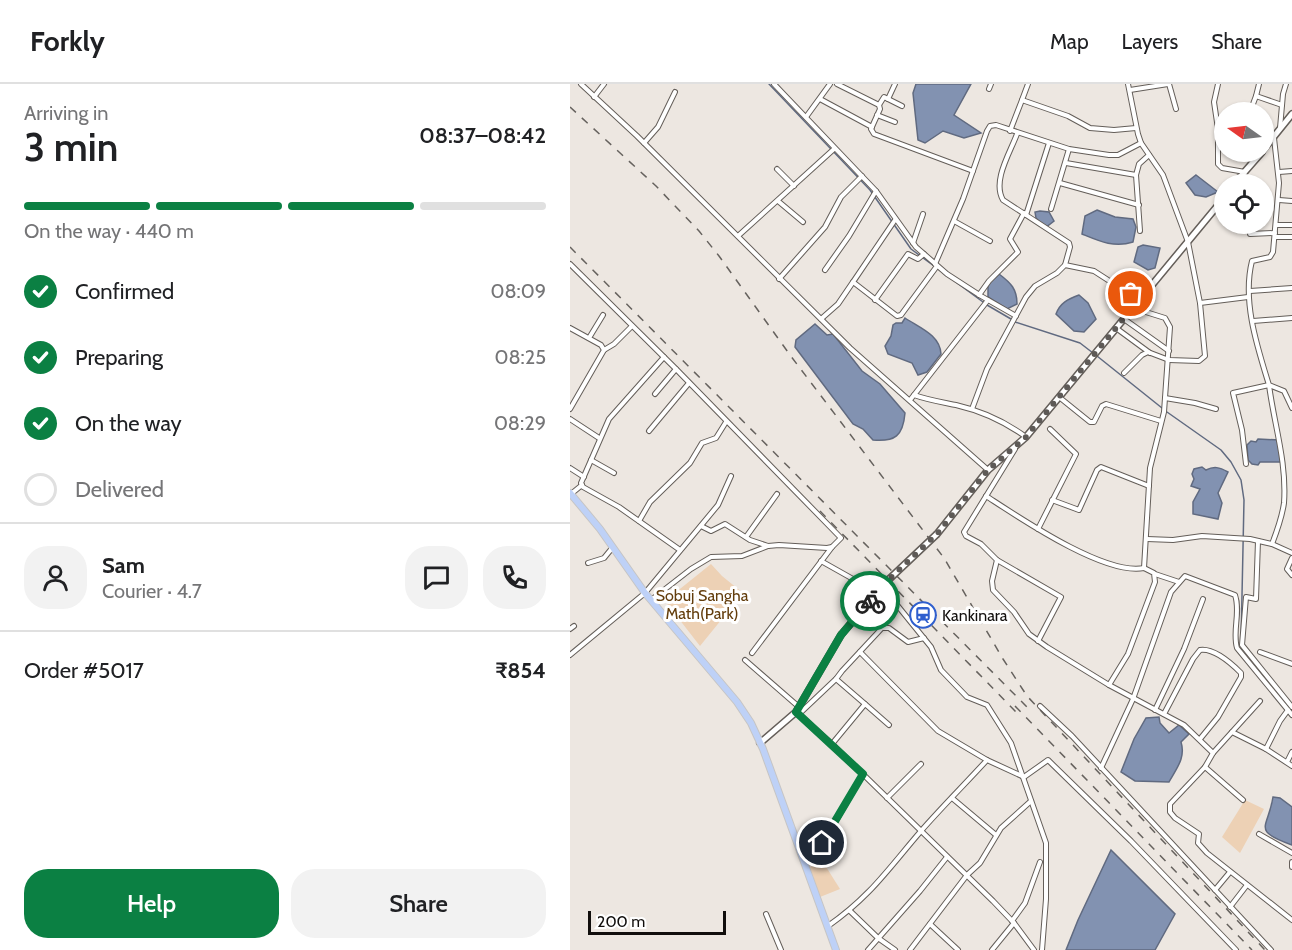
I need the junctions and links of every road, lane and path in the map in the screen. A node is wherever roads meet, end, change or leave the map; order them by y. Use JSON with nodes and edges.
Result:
{"nodes":[{"id":1,"x":581,"y":84,"type":"edge"},
{"id":2,"x":604,"y":84,"type":"edge"},
{"id":3,"x":774,"y":84,"type":"edge"},
{"id":4,"x":830,"y":84,"type":"edge"},
{"id":5,"x":837,"y":84,"type":"edge"},
{"id":6,"x":894,"y":84,"type":"edge"},
{"id":7,"x":991,"y":84,"type":"edge"},
{"id":8,"x":1028,"y":84,"type":"edge"},
{"id":9,"x":1128,"y":84,"type":"edge"},
{"id":10,"x":1168,"y":84,"type":"edge"},
{"id":11,"x":1218,"y":84,"type":"edge"},
{"id":12,"x":1259,"y":84,"type":"edge"},
{"id":13,"x":1286,"y":84,"type":"edge"},
{"id":14,"x":989,"y":89,"type":"dead end"},
{"id":15,"x":1130,"y":90,"type":"junction"},
{"id":16,"x":675,"y":92,"type":"dead end"},
{"id":17,"x":1256,"y":96,"type":"junction"},
{"id":18,"x":594,"y":97,"type":"junction"},
{"id":19,"x":820,"y":99,"type":"junction"},
{"id":20,"x":888,"y":99,"type":"junction"},
{"id":21,"x":1022,"y":100,"type":"junction"},
{"id":22,"x":1254,"y":102,"type":"edge"},
{"id":23,"x":879,"y":105,"type":"junction"},
{"id":24,"x":1282,"y":105,"type":"junction"},
{"id":25,"x":902,"y":106,"type":"dead end"},
{"id":26,"x":1176,"y":109,"type":"dead end"},
{"id":27,"x":1292,"y":114,"type":"edge"},
{"id":28,"x":877,"y":115,"type":"junction"},
{"id":29,"x":806,"y":117,"type":"junction"},
{"id":30,"x":895,"y":122,"type":"dead end"},
{"id":31,"x":872,"y":126,"type":"junction"},
{"id":32,"x":1136,"y":128,"type":"junction"},
{"id":33,"x":1280,"y":129,"type":"junction"},
{"id":34,"x":1010,"y":131,"type":"junction"},
{"id":35,"x":1017,"y":134,"type":"junction"},
{"id":36,"x":1274,"y":138,"type":"joint"},
{"id":37,"x":644,"y":143,"type":"junction"},
{"id":38,"x":1048,"y":143,"type":"junction"},
{"id":39,"x":1141,"y":143,"type":"junction"},
{"id":40,"x":1069,"y":149,"type":"junction"},
{"id":41,"x":833,"y":150,"type":"junction"},
{"id":42,"x":1149,"y":154,"type":"junction"},
{"id":43,"x":1254,"y":162,"type":"edge"},
{"id":44,"x":1066,"y":163,"type":"junction"},
{"id":45,"x":777,"y":169,"type":"dead end"},
{"id":46,"x":974,"y":171,"type":"junction"},
{"id":47,"x":1292,"y":171,"type":"edge"},
{"id":48,"x":1245,"y":172,"type":"joint"},
{"id":49,"x":1279,"y":172,"type":"junction"},
{"id":50,"x":1136,"y":175,"type":"junction"},
{"id":51,"x":859,"y":178,"type":"junction"},
{"id":52,"x":1060,"y":183,"type":"junction"},
{"id":53,"x":794,"y":186,"type":"junction"},
{"id":54,"x":874,"y":193,"type":"junction"},
{"id":55,"x":1279,"y":200,"type":"junction"},
{"id":56,"x":778,"y":201,"type":"junction"},
{"id":57,"x":1292,"y":201,"type":"edge"},
{"id":58,"x":1139,"y":205,"type":"junction"},
{"id":59,"x":1052,"y":209,"type":"dead end"},
{"id":60,"x":1214,"y":210,"type":"edge"},
{"id":61,"x":923,"y":214,"type":"dead end"},
{"id":62,"x":1025,"y":214,"type":"junction"},
{"id":63,"x":954,"y":221,"type":"junction"},
{"id":64,"x":803,"y":222,"type":"dead end"},
{"id":65,"x":893,"y":222,"type":"junction"},
{"id":66,"x":1276,"y":225,"type":"junction"},
{"id":67,"x":1292,"y":225,"type":"edge"},
{"id":68,"x":1140,"y":231,"type":"dead end"},
{"id":69,"x":1250,"y":234,"type":"dead end"},
{"id":70,"x":1275,"y":235,"type":"junction"},
{"id":71,"x":738,"y":236,"type":"junction"},
{"id":72,"x":1292,"y":237,"type":"edge"},
{"id":73,"x":990,"y":241,"type":"dead end"},
{"id":74,"x":1188,"y":242,"type":"junction"},
{"id":75,"x":913,"y":243,"type":"junction"},
{"id":76,"x":922,"y":256,"type":"junction"},
{"id":77,"x":1065,"y":265,"type":"junction"},
{"id":78,"x":572,"y":266,"type":"edge"},
{"id":79,"x":936,"y":267,"type":"junction"},
{"id":80,"x":825,"y":270,"type":"dead end"},
{"id":81,"x":570,"y":273,"type":"edge"},
{"id":82,"x":779,"y":279,"type":"junction"},
{"id":83,"x":853,"y":282,"type":"junction"},
{"id":84,"x":1292,"y":288,"type":"edge"},
{"id":85,"x":1250,"y":291,"type":"junction"},
{"id":86,"x":979,"y":295,"type":"junction"},
{"id":87,"x":1248,"y":297,"type":"junction"},
{"id":88,"x":875,"y":300,"type":"junction"},
{"id":89,"x":1139,"y":300,"type":"junction"},
{"id":90,"x":986,"y":303,"type":"junction"},
{"id":91,"x":1200,"y":303,"type":"junction"},
{"id":92,"x":1132,"y":308,"type":"junction"},
{"id":93,"x":603,"y":315,"type":"dead end"},
{"id":94,"x":1292,"y":318,"type":"edge"},
{"id":95,"x":821,"y":319,"type":"junction"},
{"id":96,"x":1014,"y":319,"type":"junction"},
{"id":97,"x":1124,"y":319,"type":"junction"},
{"id":98,"x":1253,"y":321,"type":"junction"},
{"id":99,"x":632,"y":326,"type":"junction"},
{"id":100,"x":570,"y":328,"type":"edge"},
{"id":101,"x":1116,"y":328,"type":"junction"},
{"id":102,"x":589,"y":338,"type":"junction"},
{"id":103,"x":604,"y":350,"type":"junction"},
{"id":104,"x":1169,"y":351,"type":"junction"},
{"id":105,"x":1151,"y":353,"type":"junction"},
{"id":106,"x":664,"y":357,"type":"junction"},
{"id":107,"x":1169,"y":360,"type":"junction"},
{"id":108,"x":676,"y":369,"type":"junction"},
{"id":109,"x":1124,"y":373,"type":"dead end"},
{"id":110,"x":689,"y":383,"type":"junction"},
{"id":111,"x":1269,"y":385,"type":"junction"},
{"id":112,"x":655,"y":394,"type":"dead end"},
{"id":113,"x":914,"y":395,"type":"junction"},
{"id":114,"x":1059,"y":397,"type":"junction"},
{"id":115,"x":1165,"y":398,"type":"junction"},
{"id":116,"x":910,"y":400,"type":"junction"},
{"id":117,"x":571,"y":406,"type":"edge"},
{"id":118,"x":1292,"y":408,"type":"edge"},
{"id":119,"x":1216,"y":409,"type":"dead end"},
{"id":120,"x":972,"y":410,"type":"junction"},
{"id":121,"x":570,"y":419,"type":"edge"},
{"id":122,"x":1161,"y":421,"type":"junction"},
{"id":123,"x":726,"y":422,"type":"junction"},
{"id":124,"x":1050,"y":429,"type":"dead end"},
{"id":125,"x":649,"y":430,"type":"dead end"},
{"id":126,"x":1026,"y":437,"type":"junction"},
{"id":127,"x":599,"y":438,"type":"junction"},
{"id":128,"x":1017,"y":446,"type":"junction"},
{"id":129,"x":591,"y":460,"type":"junction"},
{"id":130,"x":1246,"y":464,"type":"dead end"},
{"id":131,"x":570,"y":468,"type":"edge"},
{"id":132,"x":988,"y":470,"type":"junction"},
{"id":133,"x":614,"y":473,"type":"dead end"},
{"id":134,"x":731,"y":476,"type":"dead end"},
{"id":135,"x":584,"y":477,"type":"junction"},
{"id":136,"x":582,"y":485,"type":"junction"},
{"id":137,"x":1149,"y":486,"type":"junction"},
{"id":138,"x":570,"y":493,"type":"edge"},
{"id":139,"x":777,"y":494,"type":"dead end"},
{"id":140,"x":986,"y":496,"type":"junction"},
{"id":141,"x":1052,"y":500,"type":"junction"},
{"id":142,"x":639,"y":521,"type":"junction"},
{"id":143,"x":701,"y":526,"type":"junction"},
{"id":144,"x":1038,"y":529,"type":"junction"},
{"id":145,"x":746,"y":537,"type":"junction"},
{"id":146,"x":1147,"y":539,"type":"junction"},
{"id":147,"x":1258,"y":541,"type":"junction"},
{"id":148,"x":1272,"y":544,"type":"junction"},
{"id":149,"x":768,"y":546,"type":"junction"},
{"id":150,"x":613,"y":547,"type":"junction"},
{"id":151,"x":832,"y":547,"type":"junction"},
{"id":152,"x":680,"y":550,"type":"junction"},
{"id":153,"x":1291,"y":551,"type":"edge"},
{"id":154,"x":1292,"y":558,"type":"edge"},
{"id":155,"x":997,"y":560,"type":"junction"},
{"id":156,"x":821,"y":561,"type":"junction"},
{"id":157,"x":588,"y":562,"type":"dead end"},
{"id":158,"x":1144,"y":568,"type":"junction"},
{"id":159,"x":1154,"y":573,"type":"junction"},
{"id":160,"x":1292,"y":575,"type":"edge"},
{"id":161,"x":1179,"y":582,"type":"junction"},
{"id":162,"x":645,"y":593,"type":"junction"},
{"id":163,"x":1235,"y":595,"type":"junction"},
{"id":164,"x":1246,"y":597,"type":"junction"},
{"id":165,"x":1203,"y":599,"type":"dead end"},
{"id":166,"x":651,"y":600,"type":"junction"},
{"id":167,"x":897,"y":604,"type":"dead end"},
{"id":168,"x":885,"y":627,"type":"junction"},
{"id":169,"x":924,"y":638,"type":"junction"},
{"id":170,"x":1038,"y":641,"type":"junction"},
{"id":171,"x":860,"y":652,"type":"junction"},
{"id":172,"x":1260,"y":652,"type":"dead end"},
{"id":173,"x":752,"y":653,"type":"dead end"},
{"id":174,"x":570,"y":655,"type":"edge"},
{"id":175,"x":745,"y":660,"type":"dead end"},
{"id":176,"x":1292,"y":664,"type":"edge"},
{"id":177,"x":836,"y":679,"type":"junction"},
{"id":178,"x":1109,"y":685,"type":"junction"},
{"id":179,"x":1133,"y":699,"type":"junction"},
{"id":180,"x":1260,"y":701,"type":"dead end"},
{"id":181,"x":865,"y":704,"type":"junction"},
{"id":182,"x":1041,"y":706,"type":"dead end"},
{"id":183,"x":1290,"y":709,"type":"edge"},
{"id":184,"x":1155,"y":710,"type":"junction"},
{"id":185,"x":798,"y":711,"type":"junction"},
{"id":186,"x":1164,"y":714,"type":"junction"},
{"id":187,"x":1292,"y":715,"type":"edge"},
{"id":188,"x":888,"y":725,"type":"dead end"},
{"id":189,"x":1232,"y":732,"type":"junction"},
{"id":190,"x":1200,"y":739,"type":"junction"},
{"id":191,"x":760,"y":743,"type":"junction"},
{"id":192,"x":832,"y":744,"type":"junction"},
{"id":193,"x":1266,"y":749,"type":"junction"},
{"id":194,"x":1292,"y":752,"type":"edge"},
{"id":195,"x":1213,"y":753,"type":"junction"},
{"id":196,"x":987,"y":760,"type":"junction"},
{"id":197,"x":1287,"y":762,"type":"junction"},
{"id":198,"x":921,"y":764,"type":"dead end"},
{"id":199,"x":1292,"y":766,"type":"edge"},
{"id":200,"x":1205,"y":767,"type":"junction"},
{"id":201,"x":1101,"y":768,"type":"junction"},
{"id":202,"x":863,"y":774,"type":"junction"},
{"id":203,"x":1024,"y":777,"type":"junction"},
{"id":204,"x":888,"y":798,"type":"junction"},
{"id":205,"x":952,"y":798,"type":"junction"},
{"id":206,"x":1243,"y":800,"type":"dead end"},
{"id":207,"x":1031,"y":801,"type":"junction"},
{"id":208,"x":921,"y":832,"type":"junction"},
{"id":209,"x":1259,"y":834,"type":"dead end"},
{"id":210,"x":996,"y":835,"type":"junction"},
{"id":211,"x":1292,"y":853,"type":"edge"},
{"id":212,"x":801,"y":856,"type":"junction"},
{"id":213,"x":946,"y":856,"type":"junction"},
{"id":214,"x":1040,"y":862,"type":"dead end"},
{"id":215,"x":1292,"y":862,"type":"edge"},
{"id":216,"x":1292,"y":867,"type":"edge"},
{"id":217,"x":1230,"y":872,"type":"junction"},
{"id":218,"x":967,"y":875,"type":"junction"},
{"id":219,"x":1247,"y":885,"type":"junction"},
{"id":220,"x":1215,"y":890,"type":"junction"},
{"id":221,"x":1230,"y":907,"type":"junction"},
{"id":222,"x":850,"y":910,"type":"junction"},
{"id":223,"x":766,"y":914,"type":"dead end"},
{"id":224,"x":1292,"y":920,"type":"edge"},
{"id":225,"x":1013,"y":922,"type":"junction"},
{"id":226,"x":930,"y":924,"type":"junction"},
{"id":227,"x":828,"y":926,"type":"junction"},
{"id":228,"x":878,"y":938,"type":"junction"},
{"id":229,"x":781,"y":950,"type":"edge"},
{"id":230,"x":836,"y":950,"type":"edge"},
{"id":231,"x":868,"y":950,"type":"edge"},
{"id":232,"x":895,"y":950,"type":"edge"},
{"id":233,"x":910,"y":950,"type":"edge"},
{"id":234,"x":958,"y":950,"type":"edge"},
{"id":235,"x":992,"y":950,"type":"edge"},
{"id":236,"x":1035,"y":950,"type":"edge"},
{"id":237,"x":1042,"y":950,"type":"edge"},
{"id":238,"x":1236,"y":950,"type":"edge"},
{"id":239,"x":1271,"y":950,"type":"edge"}],
"edges":[{"from":1,"to":18,"type":"street"},
{"from":2,"to":18,"type":"street"},
{"from":3,"to":29,"type":"street"},
{"from":4,"to":19,"type":"street"},
{"from":5,"to":23,"type":"street"},
{"from":6,"to":20,"type":"street"},
{"from":7,"to":14,"type":"street"},
{"from":8,"to":21,"type":"street"},
{"from":9,"to":15,"type":"street"},
{"from":10,"to":15,"type":"street"},
{"from":10,"to":26,"type":"street"},
{"from":11,"to":48,"type":"street"},
{"from":12,"to":17,"type":"street"},
{"from":13,"to":24,"type":"street"},
{"from":15,"to":32,"type":"street"},
{"from":16,"to":37,"type":"street"},
{"from":17,"to":22,"type":"street"},
{"from":17,"to":24,"type":"street"},
{"from":18,"to":37,"type":"street"},
{"from":19,"to":29,"type":"street"},
{"from":19,"to":31,"type":"street"},
{"from":20,"to":23,"type":"street"},
{"from":20,"to":25,"type":"street"},
{"from":21,"to":32,"type":"street"},
{"from":21,"to":34,"type":"street"},
{"from":23,"to":28,"type":"street"},
{"from":24,"to":33,"type":"street"},
{"from":27,"to":33,"type":"main road"},
{"from":28,"to":30,"type":"street"},
{"from":28,"to":31,"type":"street"},
{"from":29,"to":41,"type":"street"},
{"from":31,"to":46,"type":"street"},
{"from":32,"to":39,"type":"street"},
{"from":33,"to":36,"type":"main road"},
{"from":34,"to":35,"type":"street"},
{"from":34,"to":46,"type":"street"},
{"from":35,"to":38,"type":"street"},
{"from":35,"to":62,"type":"street"},
{"from":36,"to":49,"type":"street"},
{"from":37,"to":71,"type":"street"},
{"from":38,"to":40,"type":"street"},
{"from":38,"to":62,"type":"street"},
{"from":39,"to":40,"type":"street"},
{"from":39,"to":42,"type":"street"},
{"from":40,"to":44,"type":"street"},
{"from":41,"to":51,"type":"street"},
{"from":41,"to":53,"type":"street"},
{"from":42,"to":50,"type":"street"},
{"from":42,"to":74,"type":"street"},
{"from":43,"to":48,"type":"main road"},
{"from":44,"to":50,"type":"street"},
{"from":44,"to":52,"type":"street"},
{"from":45,"to":53,"type":"street"},
{"from":46,"to":63,"type":"street"},
{"from":47,"to":49,"type":"street"},
{"from":49,"to":55,"type":"street"},
{"from":50,"to":58,"type":"street"},
{"from":51,"to":54,"type":"street"},
{"from":51,"to":82,"type":"street"},
{"from":52,"to":58,"type":"street"},
{"from":52,"to":59,"type":"street"},
{"from":53,"to":56,"type":"street"},
{"from":54,"to":65,"type":"street"},
{"from":54,"to":80,"type":"street"},
{"from":55,"to":57,"type":"street"},
{"from":55,"to":66,"type":"street"},
{"from":56,"to":64,"type":"street"},
{"from":56,"to":71,"type":"street"},
{"from":58,"to":68,"type":"street"},
{"from":60,"to":74,"type":"main road"},
{"from":61,"to":75,"type":"street"},
{"from":62,"to":77,"type":"street"},
{"from":62,"to":86,"type":"street"},
{"from":63,"to":73,"type":"street"},
{"from":63,"to":79,"type":"street"},
{"from":65,"to":75,"type":"street"},
{"from":65,"to":83,"type":"street"},
{"from":66,"to":67,"type":"street"},
{"from":66,"to":70,"type":"street"},
{"from":69,"to":70,"type":"street"},
{"from":70,"to":72,"type":"street"},
{"from":70,"to":85,"type":"street"},
{"from":71,"to":82,"type":"street"},
{"from":74,"to":89,"type":"main road"},
{"from":74,"to":91,"type":"street"},
{"from":75,"to":76,"type":"street"},
{"from":76,"to":79,"type":"street"},
{"from":76,"to":88,"type":"street"},
{"from":77,"to":89,"type":"street"},
{"from":77,"to":96,"type":"street"},
{"from":78,"to":81,"type":"street"},
{"from":78,"to":99,"type":"street"},
{"from":79,"to":86,"type":"street"},
{"from":79,"to":88,"type":"street"},
{"from":82,"to":95,"type":"street"},
{"from":83,"to":88,"type":"street"},
{"from":83,"to":95,"type":"street"},
{"from":84,"to":85,"type":"street"},
{"from":85,"to":87,"type":"street"},
{"from":86,"to":90,"type":"street"},
{"from":87,"to":91,"type":"street"},
{"from":87,"to":98,"type":"street"},
{"from":89,"to":92,"type":"main road"},
{"from":90,"to":96,"type":"street"},
{"from":90,"to":113,"type":"street"},
{"from":91,"to":107,"type":"street"},
{"from":92,"to":97,"type":"main road"},
{"from":92,"to":104,"type":"street"},
{"from":93,"to":102,"type":"street"},
{"from":94,"to":98,"type":"street"},
{"from":95,"to":116,"type":"street"},
{"from":96,"to":120,"type":"street"},
{"from":97,"to":101,"type":"main road"},
{"from":97,"to":104,"type":"street"},
{"from":98,"to":111,"type":"street"},
{"from":99,"to":103,"type":"street"},
{"from":99,"to":106,"type":"street"},
{"from":100,"to":102,"type":"street"},
{"from":101,"to":105,"type":"street"},
{"from":101,"to":114,"type":"main road"},
{"from":102,"to":103,"type":"street"},
{"from":103,"to":117,"type":"street"},
{"from":104,"to":107,"type":"street"},
{"from":105,"to":107,"type":"street"},
{"from":105,"to":109,"type":"street"},
{"from":106,"to":108,"type":"street"},
{"from":106,"to":127,"type":"street"},
{"from":107,"to":115,"type":"street"},
{"from":108,"to":110,"type":"street"},
{"from":108,"to":112,"type":"street"},
{"from":110,"to":123,"type":"street"},
{"from":110,"to":125,"type":"street"},
{"from":111,"to":118,"type":"street"},
{"from":111,"to":130,"type":"street"},
{"from":111,"to":148,"type":"street"},
{"from":113,"to":116,"type":"street"},
{"from":113,"to":120,"type":"street"},
{"from":114,"to":122,"type":"street"},
{"from":114,"to":126,"type":"main road"},
{"from":115,"to":119,"type":"street"},
{"from":115,"to":122,"type":"street"},
{"from":116,"to":132,"type":"street"},
{"from":120,"to":126,"type":"street"},
{"from":121,"to":127,"type":"street"},
{"from":122,"to":137,"type":"street"},
{"from":123,"to":142,"type":"street"},
{"from":123,"to":151,"type":"street"},
{"from":124,"to":141,"type":"street"},
{"from":126,"to":128,"type":"main road"},
{"from":127,"to":129,"type":"street"},
{"from":128,"to":132,"type":"main road"},
{"from":128,"to":140,"type":"street"},
{"from":129,"to":133,"type":"street"},
{"from":129,"to":135,"type":"street"},
{"from":131,"to":135,"type":"street"},
{"from":132,"to":185,"type":"main road","bridge":true},
{"from":134,"to":143,"type":"street"},
{"from":135,"to":136,"type":"street"},
{"from":136,"to":138,"type":"street"},
{"from":136,"to":142,"type":"street"},
{"from":137,"to":141,"type":"street"},
{"from":137,"to":146,"type":"street"},
{"from":138,"to":150,"type":"main road"},
{"from":139,"to":145,"type":"street"},
{"from":140,"to":144,"type":"street"},
{"from":140,"to":155,"type":"street"},
{"from":141,"to":144,"type":"street"},
{"from":142,"to":152,"type":"street"},
{"from":143,"to":145,"type":"street"},
{"from":143,"to":152,"type":"street"},
{"from":144,"to":158,"type":"street"},
{"from":145,"to":149,"type":"street"},
{"from":146,"to":147,"type":"street"},
{"from":146,"to":158,"type":"street"},
{"from":147,"to":148,"type":"street"},
{"from":147,"to":164,"type":"street"},
{"from":148,"to":153,"type":"street"},
{"from":149,"to":151,"type":"street"},
{"from":149,"to":166,"type":"street"},
{"from":150,"to":157,"type":"street"},
{"from":150,"to":162,"type":"main road"},
{"from":151,"to":156,"type":"street"},
{"from":152,"to":162,"type":"street"},
{"from":154,"to":160,"type":"street"},
{"from":155,"to":170,"type":"street"},
{"from":155,"to":170,"type":"street"},
{"from":156,"to":168,"type":"street"},
{"from":156,"to":173,"type":"street"},
{"from":158,"to":159,"type":"street"},
{"from":159,"to":161,"type":"street"},
{"from":159,"to":178,"type":"street"},
{"from":161,"to":163,"type":"street"},
{"from":161,"to":179,"type":"street"},
{"from":162,"to":166,"type":"main road"},
{"from":162,"to":174,"type":"street"},
{"from":163,"to":164,"type":"street"},
{"from":163,"to":183,"type":"street"},
{"from":164,"to":183,"type":"street"},
{"from":165,"to":184,"type":"street"},
{"from":166,"to":191,"type":"main road"},
{"from":167,"to":169,"type":"street"},
{"from":168,"to":169,"type":"street"},
{"from":168,"to":171,"type":"street"},
{"from":169,"to":203,"type":"street"},
{"from":170,"to":178,"type":"street"},
{"from":171,"to":177,"type":"street"},
{"from":171,"to":196,"type":"street"},
{"from":172,"to":176,"type":"street"},
{"from":175,"to":185,"type":"street"},
{"from":177,"to":181,"type":"street"},
{"from":177,"to":185,"type":"street"},
{"from":178,"to":179,"type":"street"},
{"from":179,"to":184,"type":"street"},
{"from":179,"to":201,"type":"street"},
{"from":180,"to":189,"type":"street"},
{"from":181,"to":188,"type":"street"},
{"from":181,"to":192,"type":"street"},
{"from":182,"to":201,"type":"street"},
{"from":183,"to":187,"type":"street"},
{"from":183,"to":193,"type":"street"},
{"from":184,"to":186,"type":"street"},
{"from":185,"to":191,"type":"main road"},
{"from":185,"to":192,"type":"street"},
{"from":186,"to":190,"type":"street"},
{"from":186,"to":190,"type":"street"},
{"from":189,"to":193,"type":"street"},
{"from":189,"to":195,"type":"street"},
{"from":190,"to":195,"type":"street"},
{"from":191,"to":212,"type":"main road"},
{"from":192,"to":202,"type":"street"},
{"from":193,"to":197,"type":"street"},
{"from":194,"to":197,"type":"street"},
{"from":195,"to":200,"type":"street"},
{"from":196,"to":203,"type":"street"},
{"from":196,"to":205,"type":"street"},
{"from":197,"to":199,"type":"street"},
{"from":198,"to":204,"type":"street"},
{"from":200,"to":206,"type":"street"},
{"from":200,"to":217,"type":"street"},
{"from":201,"to":220,"type":"street"},
{"from":202,"to":204,"type":"street"},
{"from":202,"to":212,"type":"street"},
{"from":203,"to":207,"type":"street"},
{"from":203,"to":238,"type":"street"},
{"from":204,"to":208,"type":"street"},
{"from":205,"to":208,"type":"street"},
{"from":205,"to":210,"type":"street"},
{"from":207,"to":210,"type":"street"},
{"from":207,"to":237,"type":"street"},
{"from":208,"to":213,"type":"street"},
{"from":208,"to":222,"type":"street"},
{"from":209,"to":211,"type":"street"},
{"from":210,"to":218,"type":"street"},
{"from":212,"to":227,"type":"main road"},
{"from":213,"to":218,"type":"street"},
{"from":213,"to":228,"type":"street"},
{"from":214,"to":225,"type":"street"},
{"from":215,"to":216,"type":"street"},
{"from":217,"to":219,"type":"street"},
{"from":217,"to":220,"type":"street"},
{"from":218,"to":225,"type":"street"},
{"from":218,"to":226,"type":"street"},
{"from":219,"to":221,"type":"street"},
{"from":219,"to":224,"type":"street"},
{"from":220,"to":221,"type":"street"},
{"from":221,"to":239,"type":"street"},
{"from":222,"to":227,"type":"street"},
{"from":222,"to":228,"type":"street"},
{"from":223,"to":229,"type":"street"},
{"from":225,"to":235,"type":"street"},
{"from":225,"to":236,"type":"street"},
{"from":226,"to":233,"type":"street"},
{"from":226,"to":234,"type":"street"},
{"from":227,"to":230,"type":"main road"},
{"from":228,"to":231,"type":"street"},
{"from":228,"to":232,"type":"street"}]}
